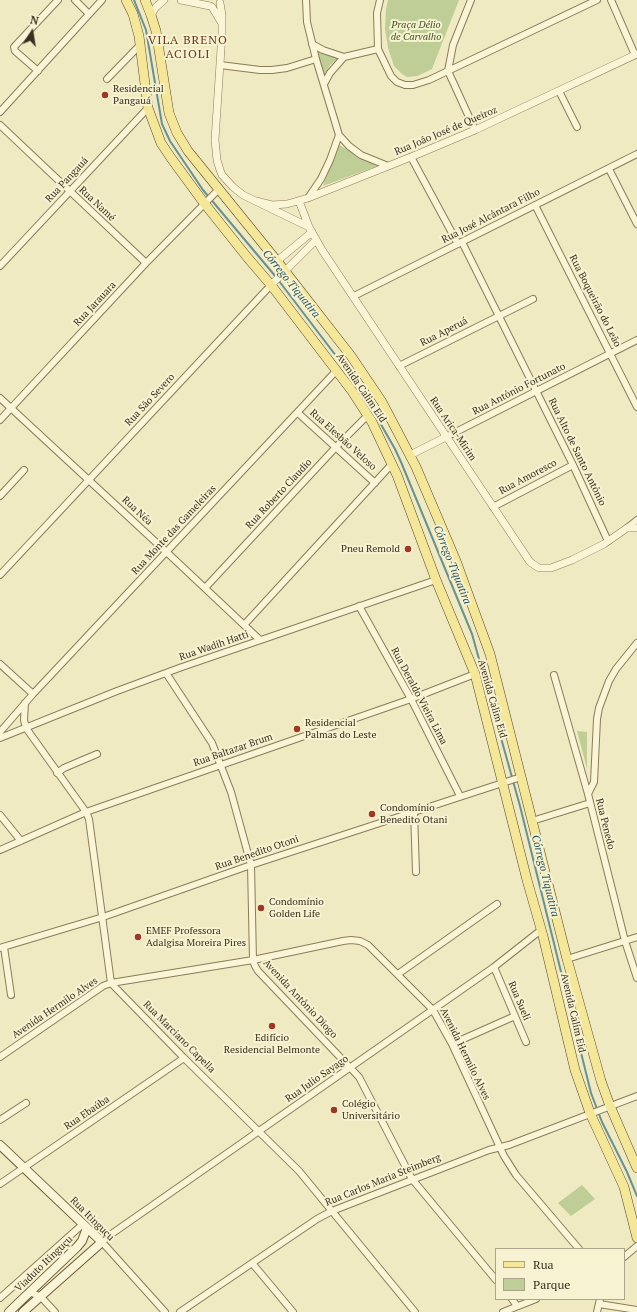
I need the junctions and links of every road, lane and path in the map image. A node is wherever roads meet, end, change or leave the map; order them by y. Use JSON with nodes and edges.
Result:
{"nodes":[{"id":1,"x":58,"y":0,"type":"edge"},
{"id":2,"x":75,"y":0,"type":"edge"},
{"id":3,"x":102,"y":0,"type":"edge"},
{"id":4,"x":126,"y":0,"type":"edge"},
{"id":5,"x":145,"y":0,"type":"edge"},
{"id":6,"x":164,"y":0,"type":"edge"},
{"id":7,"x":181,"y":0,"type":"edge"},
{"id":8,"x":200,"y":0,"type":"edge"},
{"id":9,"x":306,"y":0,"type":"edge"},
{"id":10,"x":380,"y":0,"type":"edge"},
{"id":11,"x":471,"y":0,"type":"edge"},
{"id":12,"x":597,"y":0,"type":"edge"},
{"id":13,"x":611,"y":0,"type":"edge"},
{"id":14,"x":221,"y":1,"type":"edge"},
{"id":15,"x":191,"y":2,"type":"junction"},
{"id":16,"x":211,"y":4,"type":"edge"},
{"id":17,"x":89,"y":14,"type":"junction"},
{"id":18,"x":152,"y":15,"type":"junction"},
{"id":19,"x":221,"y":22,"type":"junction"},
{"id":20,"x":140,"y":44,"type":"junction"},
{"id":21,"x":312,"y":44,"type":"junction"},
{"id":22,"x":378,"y":49,"type":"junction"},
{"id":23,"x":636,"y":54,"type":"edge"},
{"id":24,"x":344,"y":57,"type":"junction"},
{"id":25,"x":316,"y":59,"type":"junction"},
{"id":26,"x":220,"y":65,"type":"junction"},
{"id":27,"x":38,"y":71,"type":"junction"},
{"id":28,"x":448,"y":71,"type":"junction"},
{"id":29,"x":107,"y":79,"type":"dead end"},
{"id":30,"x":324,"y":84,"type":"junction"},
{"id":31,"x":559,"y":91,"type":"junction"},
{"id":32,"x":148,"y":108,"type":"junction"},
{"id":33,"x":0,"y":112,"type":"edge"},
{"id":34,"x":0,"y":126,"type":"edge"},
{"id":35,"x":577,"y":127,"type":"dead end"},
{"id":36,"x":476,"y":130,"type":"junction"},
{"id":37,"x":339,"y":135,"type":"junction"},
{"id":38,"x":637,"y":154,"type":"edge"},
{"id":39,"x":411,"y":157,"type":"junction"},
{"id":40,"x":388,"y":166,"type":"junction"},
{"id":41,"x":609,"y":169,"type":"junction"},
{"id":42,"x":219,"y":189,"type":"junction"},
{"id":43,"x":70,"y":192,"type":"junction"},
{"id":44,"x":308,"y":198,"type":"junction"},
{"id":45,"x":256,"y":201,"type":"junction"},
{"id":46,"x":299,"y":201,"type":"junction"},
{"id":47,"x":204,"y":203,"type":"junction"},
{"id":48,"x":535,"y":205,"type":"junction"},
{"id":49,"x":637,"y":224,"type":"edge"},
{"id":50,"x":310,"y":230,"type":"junction"},
{"id":51,"x":316,"y":240,"type":"junction"},
{"id":52,"x":460,"y":243,"type":"junction"},
{"id":53,"x":278,"y":261,"type":"junction"},
{"id":54,"x":146,"y":263,"type":"junction"},
{"id":55,"x":0,"y":266,"type":"edge"},
{"id":56,"x":282,"y":273,"type":"junction"},
{"id":57,"x":272,"y":283,"type":"junction"},
{"id":58,"x":354,"y":296,"type":"junction"},
{"id":59,"x":533,"y":299,"type":"dead end"},
{"id":60,"x":498,"y":316,"type":"junction"},
{"id":61,"x":637,"y":340,"type":"edge"},
{"id":62,"x":611,"y":354,"type":"junction"},
{"id":63,"x":399,"y":366,"type":"junction"},
{"id":64,"x":337,"y":370,"type":"junction"},
{"id":65,"x":537,"y":391,"type":"junction"},
{"id":66,"x":0,"y":398,"type":"edge"},
{"id":67,"x":637,"y":407,"type":"edge"},
{"id":68,"x":11,"y":408,"type":"junction"},
{"id":69,"x":298,"y":413,"type":"junction"},
{"id":70,"x":368,"y":415,"type":"junction"},
{"id":71,"x":0,"y":420,"type":"edge"},
{"id":72,"x":446,"y":437,"type":"junction"},
{"id":73,"x":336,"y":447,"type":"junction"},
{"id":74,"x":410,"y":455,"type":"junction"},
{"id":75,"x":392,"y":464,"type":"junction"},
{"id":76,"x":573,"y":465,"type":"junction"},
{"id":77,"x":24,"y":470,"type":"dead end"},
{"id":78,"x":89,"y":480,"type":"junction"},
{"id":79,"x":375,"y":483,"type":"junction"},
{"id":80,"x":0,"y":495,"type":"edge"},
{"id":81,"x":493,"y":507,"type":"junction"},
{"id":82,"x":637,"y":520,"type":"edge"},
{"id":83,"x":627,"y":528,"type":"junction"},
{"id":84,"x":637,"y":528,"type":"edge"},
{"id":85,"x":608,"y":541,"type":"junction"},
{"id":86,"x":167,"y":552,"type":"junction"},
{"id":87,"x":1,"y":574,"type":"edge"},
{"id":88,"x":436,"y":580,"type":"junction"},
{"id":89,"x":205,"y":588,"type":"junction"},
{"id":90,"x":359,"y":606,"type":"junction"},
{"id":91,"x":244,"y":625,"type":"junction"},
{"id":92,"x":260,"y":640,"type":"junction"},
{"id":93,"x":637,"y":643,"type":"edge"},
{"id":94,"x":0,"y":664,"type":"edge"},
{"id":95,"x":166,"y":673,"type":"junction"},
{"id":96,"x":475,"y":674,"type":"junction"},
{"id":97,"x":554,"y":675,"type":"dead end"},
{"id":98,"x":33,"y":694,"type":"junction"},
{"id":99,"x":411,"y":698,"type":"junction"},
{"id":100,"x":25,"y":703,"type":"junction"},
{"id":101,"x":26,"y":728,"type":"junction"},
{"id":102,"x":0,"y":732,"type":"edge"},
{"id":103,"x":0,"y":738,"type":"edge"},
{"id":104,"x":97,"y":754,"type":"dead end"},
{"id":105,"x":221,"y":764,"type":"junction"},
{"id":106,"x":57,"y":773,"type":"junction"},
{"id":107,"x":519,"y":777,"type":"junction"},
{"id":108,"x":506,"y":782,"type":"junction"},
{"id":109,"x":588,"y":794,"type":"junction"},
{"id":110,"x":460,"y":796,"type":"junction"},
{"id":111,"x":590,"y":803,"type":"junction"},
{"id":112,"x":86,"y":812,"type":"junction"},
{"id":113,"x":414,"y":812,"type":"junction"},
{"id":114,"x":0,"y":815,"type":"edge"},
{"id":115,"x":532,"y":821,"type":"junction"},
{"id":116,"x":21,"y":841,"type":"junction"},
{"id":117,"x":0,"y":850,"type":"edge"},
{"id":118,"x":251,"y":865,"type":"junction"},
{"id":119,"x":416,"y":872,"type":"dead end"},
{"id":120,"x":497,"y":904,"type":"dead end"},
{"id":121,"x":103,"y":917,"type":"junction"},
{"id":122,"x":541,"y":930,"type":"junction"},
{"id":123,"x":637,"y":937,"type":"edge"},
{"id":124,"x":625,"y":941,"type":"junction"},
{"id":125,"x":2,"y":947,"type":"edge"},
{"id":126,"x":567,"y":959,"type":"junction"},
{"id":127,"x":253,"y":960,"type":"junction"},
{"id":128,"x":494,"y":967,"type":"junction"},
{"id":129,"x":398,"y":974,"type":"junction"},
{"id":130,"x":637,"y":978,"type":"edge"},
{"id":131,"x":111,"y":983,"type":"junction"},
{"id":132,"x":11,"y":995,"type":"dead end"},
{"id":133,"x":434,"y":1010,"type":"junction"},
{"id":134,"x":515,"y":1016,"type":"junction"},
{"id":135,"x":526,"y":1042,"type":"dead end"},
{"id":136,"x":452,"y":1044,"type":"junction"},
{"id":137,"x":0,"y":1057,"type":"edge"},
{"id":138,"x":184,"y":1058,"type":"junction"},
{"id":139,"x":351,"y":1068,"type":"junction"},
{"id":140,"x":637,"y":1096,"type":"edge"},
{"id":141,"x":26,"y":1103,"type":"dead end"},
{"id":142,"x":606,"y":1107,"type":"junction"},
{"id":143,"x":592,"y":1113,"type":"junction"},
{"id":144,"x":0,"y":1120,"type":"edge"},
{"id":145,"x":260,"y":1131,"type":"junction"},
{"id":146,"x":0,"y":1145,"type":"edge"},
{"id":147,"x":499,"y":1147,"type":"junction"},
{"id":148,"x":24,"y":1168,"type":"junction"},
{"id":149,"x":637,"y":1168,"type":"edge"},
{"id":150,"x":412,"y":1179,"type":"junction"},
{"id":151,"x":0,"y":1184,"type":"edge"},
{"id":152,"x":332,"y":1211,"type":"junction"},
{"id":153,"x":85,"y":1226,"type":"junction"},
{"id":154,"x":637,"y":1238,"type":"edge"},
{"id":155,"x":102,"y":1242,"type":"junction"},
{"id":156,"x":637,"y":1246,"type":"edge"},
{"id":157,"x":579,"y":1248,"type":"edge"},
{"id":158,"x":625,"y":1256,"type":"edge"},
{"id":159,"x":252,"y":1263,"type":"junction"},
{"id":160,"x":495,"y":1279,"type":"edge"},
{"id":161,"x":30,"y":1292,"type":"junction"},
{"id":162,"x":41,"y":1297,"type":"junction"},
{"id":163,"x":0,"y":1298,"type":"edge"},
{"id":164,"x":513,"y":1300,"type":"edge"},
{"id":165,"x":533,"y":1300,"type":"edge"},
{"id":166,"x":600,"y":1302,"type":"edge"},
{"id":167,"x":518,"y":1306,"type":"junction"},
{"id":168,"x":637,"y":1310,"type":"edge"},
{"id":169,"x":9,"y":1312,"type":"edge"},
{"id":170,"x":23,"y":1312,"type":"edge"},
{"id":171,"x":55,"y":1312,"type":"edge"},
{"id":172,"x":165,"y":1312,"type":"edge"},
{"id":173,"x":180,"y":1312,"type":"edge"},
{"id":174,"x":293,"y":1312,"type":"edge"},
{"id":175,"x":415,"y":1312,"type":"edge"},
{"id":176,"x":503,"y":1312,"type":"edge"},
{"id":177,"x":597,"y":1312,"type":"edge"}],
"edges":[{"from":1,"to":27,"type":"street"},
{"from":2,"to":17,"type":"street"},
{"from":3,"to":17,"type":"street"},
{"from":4,"to":20,"type":"main road","name":"Avenida Calim Eid"},
{"from":5,"to":18,"type":"main road","name":"Avenida Calim Eid"},
{"from":6,"to":18,"type":"street"},
{"from":7,"to":15,"type":"street"},
{"from":8,"to":15,"type":"street"},
{"from":9,"to":21,"type":"street"},
{"from":10,"to":22,"type":"street"},
{"from":11,"to":28,"type":"street"},
{"from":12,"to":28,"type":"street"},
{"from":13,"to":23,"type":"street"},
{"from":14,"to":16,"type":"street"},
{"from":14,"to":19,"type":"street"},
{"from":15,"to":16,"type":"street"},
{"from":16,"to":19,"type":"street"},
{"from":17,"to":27,"type":"street"},
{"from":18,"to":42,"type":"main road","name":"Avenida Calim Eid"},
{"from":19,"to":26,"type":"street"},
{"from":20,"to":29,"type":"street"},
{"from":20,"to":32,"type":"main road","name":"Avenida Calim Eid"},
{"from":21,"to":24,"type":"street"},
{"from":21,"to":25,"type":"street"},
{"from":22,"to":24,"type":"street"},
{"from":22,"to":28,"type":"street"},
{"from":23,"to":31,"type":"street","name":"Rua João José de Queiroz"},
{"from":24,"to":30,"type":"street"},
{"from":25,"to":26,"type":"street"},
{"from":25,"to":30,"type":"street"},
{"from":26,"to":45,"type":"street"},
{"from":27,"to":33,"type":"street"},
{"from":28,"to":36,"type":"street"},
{"from":30,"to":37,"type":"street"},
{"from":31,"to":35,"type":"street"},
{"from":31,"to":36,"type":"street","name":"Rua João José de Queiroz"},
{"from":32,"to":43,"type":"street","name":"Rua Pangauá"},
{"from":32,"to":47,"type":"main road","name":"Avenida Calim Eid"},
{"from":34,"to":43,"type":"street","name":"Rua Namé"},
{"from":36,"to":39,"type":"street","name":"Rua João José de Queiroz"},
{"from":37,"to":40,"type":"street"},
{"from":37,"to":44,"type":"street"},
{"from":38,"to":41,"type":"street","name":"Rua José Alcântara Filho"},
{"from":39,"to":40,"type":"street","name":"Rua João José de Queiroz"},
{"from":39,"to":52,"type":"street","name":"Rua Alto de Santo Antônio"},
{"from":40,"to":44,"type":"street","name":"Rua João José de Queiroz"},
{"from":41,"to":48,"type":"street","name":"Rua José Alcântara Filho"},
{"from":41,"to":49,"type":"street"},
{"from":42,"to":47,"type":"street","name":"Rua Jarauara"},
{"from":42,"to":53,"type":"main road","name":"Avenida Calim Eid"},
{"from":43,"to":54,"type":"street","name":"Rua Namé"},
{"from":43,"to":55,"type":"street","name":"Rua Pangauá"},
{"from":44,"to":46,"type":"street","name":"Rua João José de Queiroz"},
{"from":45,"to":46,"type":"street","name":"Rua João José de Queiroz"},
{"from":45,"to":50,"type":"street"},
{"from":46,"to":50,"type":"street","name":"Rua Arica-Mirim"},
{"from":47,"to":54,"type":"street","name":"Rua Jarauara"},
{"from":47,"to":57,"type":"main road","name":"Avenida Calim Eid"},
{"from":48,"to":52,"type":"street","name":"Rua José Alcântara Filho"},
{"from":48,"to":62,"type":"street","name":"Rua Boqueirão do Leão"},
{"from":50,"to":51,"type":"street","name":"Rua Arica-Mirim"},
{"from":50,"to":53,"type":"street"},
{"from":51,"to":56,"type":"street","name":"Rua São Severo"},
{"from":51,"to":58,"type":"street","name":"Rua Arica-Mirim"},
{"from":52,"to":58,"type":"street","name":"Rua José Alcântara Filho"},
{"from":52,"to":60,"type":"street","name":"Rua Alto de Santo Antônio"},
{"from":53,"to":56,"type":"main road","name":"Avenida Calim Eid"},
{"from":54,"to":68,"type":"street","name":"Rua Jarauara"},
{"from":56,"to":57,"type":"street","name":"Rua São Severo"},
{"from":56,"to":74,"type":"main road","name":"Avenida Calim Eid"},
{"from":57,"to":64,"type":"main road","name":"Avenida Calim Eid"},
{"from":57,"to":78,"type":"street","name":"Rua São Severo"},
{"from":58,"to":63,"type":"street","name":"Rua Arica-Mirim"},
{"from":59,"to":60,"type":"street","name":"Rua Aperuá"},
{"from":60,"to":63,"type":"street","name":"Rua Aperuá"},
{"from":60,"to":65,"type":"street","name":"Rua Alto de Santo Antônio"},
{"from":61,"to":62,"type":"street","name":"Rua Antônio Fortunato"},
{"from":62,"to":65,"type":"street","name":"Rua Antônio Fortunato"},
{"from":62,"to":67,"type":"street","name":"Rua Boqueirão do Leão"},
{"from":63,"to":72,"type":"street","name":"Rua Arica-Mirim"},
{"from":64,"to":69,"type":"street","name":"Rua Monte das Gameleiras"},
{"from":64,"to":70,"type":"main road","name":"Avenida Calim Eid"},
{"from":65,"to":72,"type":"street","name":"Rua Antônio Fortunato"},
{"from":65,"to":76,"type":"street","name":"Rua Alto de Santo Antônio"},
{"from":66,"to":68,"type":"street","name":"Rua Néa"},
{"from":68,"to":71,"type":"street","name":"Rua Jarauara"},
{"from":68,"to":78,"type":"street","name":"Rua Néa"},
{"from":69,"to":73,"type":"street","name":"Rua Elesbão Veloso"},
{"from":69,"to":86,"type":"street","name":"Rua Monte das Gameleiras"},
{"from":70,"to":73,"type":"street","name":"Rua Roberto Claudio"},
{"from":70,"to":75,"type":"main road","name":"Avenida Calim Eid"},
{"from":72,"to":74,"type":"street","name":"Rua Antônio Fortunato"},
{"from":72,"to":81,"type":"street","name":"Rua Arica-Mirim"},
{"from":73,"to":79,"type":"street","name":"Rua Elesbão Veloso"},
{"from":73,"to":89,"type":"street","name":"Rua Roberto Claudio"},
{"from":74,"to":107,"type":"main road","name":"Avenida Calim Eid"},
{"from":75,"to":79,"type":"street"},
{"from":75,"to":88,"type":"main road","name":"Avenida Calim Eid"},
{"from":76,"to":81,"type":"street","name":"Rua Amoresco"},
{"from":76,"to":85,"type":"street","name":"Rua Alto de Santo Antônio"},
{"from":77,"to":80,"type":"street"},
{"from":78,"to":86,"type":"street","name":"Rua Néa"},
{"from":78,"to":87,"type":"street","name":"Rua São Severo"},
{"from":79,"to":91,"type":"street"},
{"from":81,"to":85,"type":"street","name":"Rua Arica-Mirim"},
{"from":82,"to":83,"type":"street","name":"Rua Arica-Mirim"},
{"from":83,"to":84,"type":"street"},
{"from":83,"to":85,"type":"street","name":"Rua Arica-Mirim"},
{"from":86,"to":89,"type":"street","name":"Rua Néa"},
{"from":86,"to":98,"type":"street","name":"Rua Monte das Gameleiras"},
{"from":88,"to":90,"type":"street","name":"Rua Wadih Hatti"},
{"from":88,"to":96,"type":"main road","name":"Avenida Calim Eid"},
{"from":89,"to":91,"type":"street","name":"Rua Néa"},
{"from":90,"to":92,"type":"street","name":"Rua Wadih Hatti"},
{"from":90,"to":99,"type":"street","name":"Rua Deraldo Vieira Lima"},
{"from":91,"to":92,"type":"street","name":"Rua Néa"},
{"from":92,"to":95,"type":"street","name":"Rua Wadih Hatti"},
{"from":93,"to":109,"type":"street"},
{"from":94,"to":98,"type":"street"},
{"from":95,"to":101,"type":"street","name":"Rua Wadih Hatti"},
{"from":95,"to":105,"type":"street","name":"Avenida Antônio Diogo"},
{"from":96,"to":99,"type":"street","name":"Rua Baltazar Brum"},
{"from":96,"to":108,"type":"main road","name":"Avenida Calim Eid"},
{"from":97,"to":109,"type":"street","name":"Rua Penedo"},
{"from":98,"to":100,"type":"street","name":"Rua Monte das Gameleiras"},
{"from":99,"to":105,"type":"street","name":"Rua Baltazar Brum"},
{"from":99,"to":110,"type":"street","name":"Rua Deraldo Vieira Lima"},
{"from":100,"to":101,"type":"street"},
{"from":100,"to":102,"type":"street","name":"Rua Monte das Gameleiras"},
{"from":101,"to":103,"type":"street","name":"Rua Wadih Hatti"},
{"from":101,"to":106,"type":"street"},
{"from":104,"to":106,"type":"street"},
{"from":105,"to":112,"type":"street","name":"Rua Baltazar Brum"},
{"from":105,"to":118,"type":"street","name":"Avenida Antônio Diogo"},
{"from":106,"to":112,"type":"street"},
{"from":107,"to":108,"type":"street","name":"Rua Benedito Otoni"},
{"from":107,"to":115,"type":"main road","name":"Avenida Calim Eid"},
{"from":108,"to":110,"type":"street","name":"Rua Benedito Otoni"},
{"from":108,"to":122,"type":"main road","name":"Avenida Calim Eid"},
{"from":109,"to":111,"type":"street","name":"Rua Penedo"},
{"from":110,"to":113,"type":"street","name":"Rua Benedito Otoni"},
{"from":111,"to":115,"type":"street"},
{"from":111,"to":124,"type":"street","name":"Rua Penedo"},
{"from":112,"to":116,"type":"street","name":"Rua Baltazar Brum"},
{"from":112,"to":121,"type":"street"},
{"from":113,"to":118,"type":"street","name":"Rua Benedito Otoni"},
{"from":113,"to":119,"type":"street"},
{"from":114,"to":116,"type":"street"},
{"from":115,"to":126,"type":"main road","name":"Avenida Calim Eid"},
{"from":116,"to":117,"type":"street","name":"Rua Baltazar Brum"},
{"from":118,"to":121,"type":"street","name":"Rua Benedito Otoni"},
{"from":118,"to":127,"type":"street","name":"Avenida Antônio Diogo"},
{"from":120,"to":129,"type":"street"},
{"from":121,"to":125,"type":"street","name":"Rua Benedito Otoni"},
{"from":121,"to":131,"type":"street"},
{"from":122,"to":128,"type":"street","name":"Rua Julio Sayago"},
{"from":122,"to":143,"type":"main road","name":"Avenida Calim Eid"},
{"from":123,"to":124,"type":"street"},
{"from":124,"to":126,"type":"street"},
{"from":124,"to":130,"type":"street","name":"Rua Penedo"},
{"from":125,"to":132,"type":"street"},
{"from":126,"to":142,"type":"main road","name":"Avenida Calim Eid"},
{"from":127,"to":129,"type":"street","name":"Avenida Hermilo Alves"},
{"from":127,"to":131,"type":"street","name":"Avenida Hermilo Alves"},
{"from":127,"to":139,"type":"street","name":"Avenida Antônio Diogo"},
{"from":128,"to":133,"type":"street","name":"Rua Julio Sayago"},
{"from":128,"to":134,"type":"street","name":"Rua Sueli"},
{"from":129,"to":133,"type":"street","name":"Avenida Hermilo Alves"},
{"from":131,"to":137,"type":"street","name":"Avenida Hermilo Alves"},
{"from":131,"to":138,"type":"street","name":"Rua Marciano Capella"},
{"from":133,"to":136,"type":"street","name":"Avenida Hermilo Alves"},
{"from":133,"to":139,"type":"street","name":"Rua Julio Sayago"},
{"from":134,"to":135,"type":"street","name":"Rua Sueli"},
{"from":134,"to":136,"type":"street"},
{"from":136,"to":147,"type":"street","name":"Avenida Hermilo Alves"},
{"from":138,"to":145,"type":"street","name":"Rua Marciano Capella"},
{"from":138,"to":148,"type":"street","name":"Rua Ebaúba"},
{"from":139,"to":145,"type":"street","name":"Rua Julio Sayago"},
{"from":139,"to":150,"type":"street","name":"Avenida Antônio Diogo"},
{"from":140,"to":142,"type":"street","name":"Rua Carlos Maria Steimberg"},
{"from":141,"to":144,"type":"street"},
{"from":142,"to":143,"type":"street","name":"Rua Carlos Maria Steimberg"},
{"from":142,"to":149,"type":"main road","name":"Avenida Calim Eid"},
{"from":143,"to":147,"type":"street","name":"Rua Carlos Maria Steimberg"},
{"from":143,"to":154,"type":"main road","name":"Avenida Calim Eid"},
{"from":145,"to":152,"type":"street","name":"Rua Marciano Capella"},
{"from":145,"to":155,"type":"street","name":"Rua Julio Sayago"},
{"from":146,"to":148,"type":"main road","name":"Rua Itinguçu"},
{"from":147,"to":150,"type":"street","name":"Rua Carlos Maria Steimberg"},
{"from":147,"to":157,"type":"street","name":"Avenida Hermilo Alves"},
{"from":148,"to":151,"type":"street","name":"Rua Ebaúba"},
{"from":148,"to":153,"type":"main road","name":"Rua Itinguçu"},
{"from":150,"to":152,"type":"street","name":"Rua Carlos Maria Steimberg"},
{"from":150,"to":160,"type":"street","name":"Avenida Antônio Diogo"},
{"from":152,"to":159,"type":"street","name":"Rua Carlos Maria Steimberg"},
{"from":152,"to":175,"type":"street","name":"Rua Marciano Capella"},
{"from":153,"to":155,"type":"main road","name":"Rua Itinguçu"},
{"from":153,"to":161,"type":"main road","name":"Viaduto Itinguçu"},
{"from":153,"to":163,"type":"street"},
{"from":155,"to":162,"type":"main road","name":"Viaduto Itinguçu"},
{"from":155,"to":172,"type":"street","name":"Rua Itinguçu"},
{"from":156,"to":158,"type":"street"},
{"from":159,"to":173,"type":"street","name":"Rua Carlos Maria Steimberg"},
{"from":159,"to":174,"type":"street"},
{"from":161,"to":162,"type":"street"},
{"from":161,"to":169,"type":"main road","name":"Viaduto Itinguçu"},
{"from":162,"to":170,"type":"main road","name":"Viaduto Itinguçu"},
{"from":162,"to":171,"type":"street"},
{"from":164,"to":167,"type":"street"},
{"from":165,"to":167,"type":"street"},
{"from":166,"to":168,"type":"street"},
{"from":166,"to":177,"type":"street"},
{"from":167,"to":176,"type":"street"}]}
